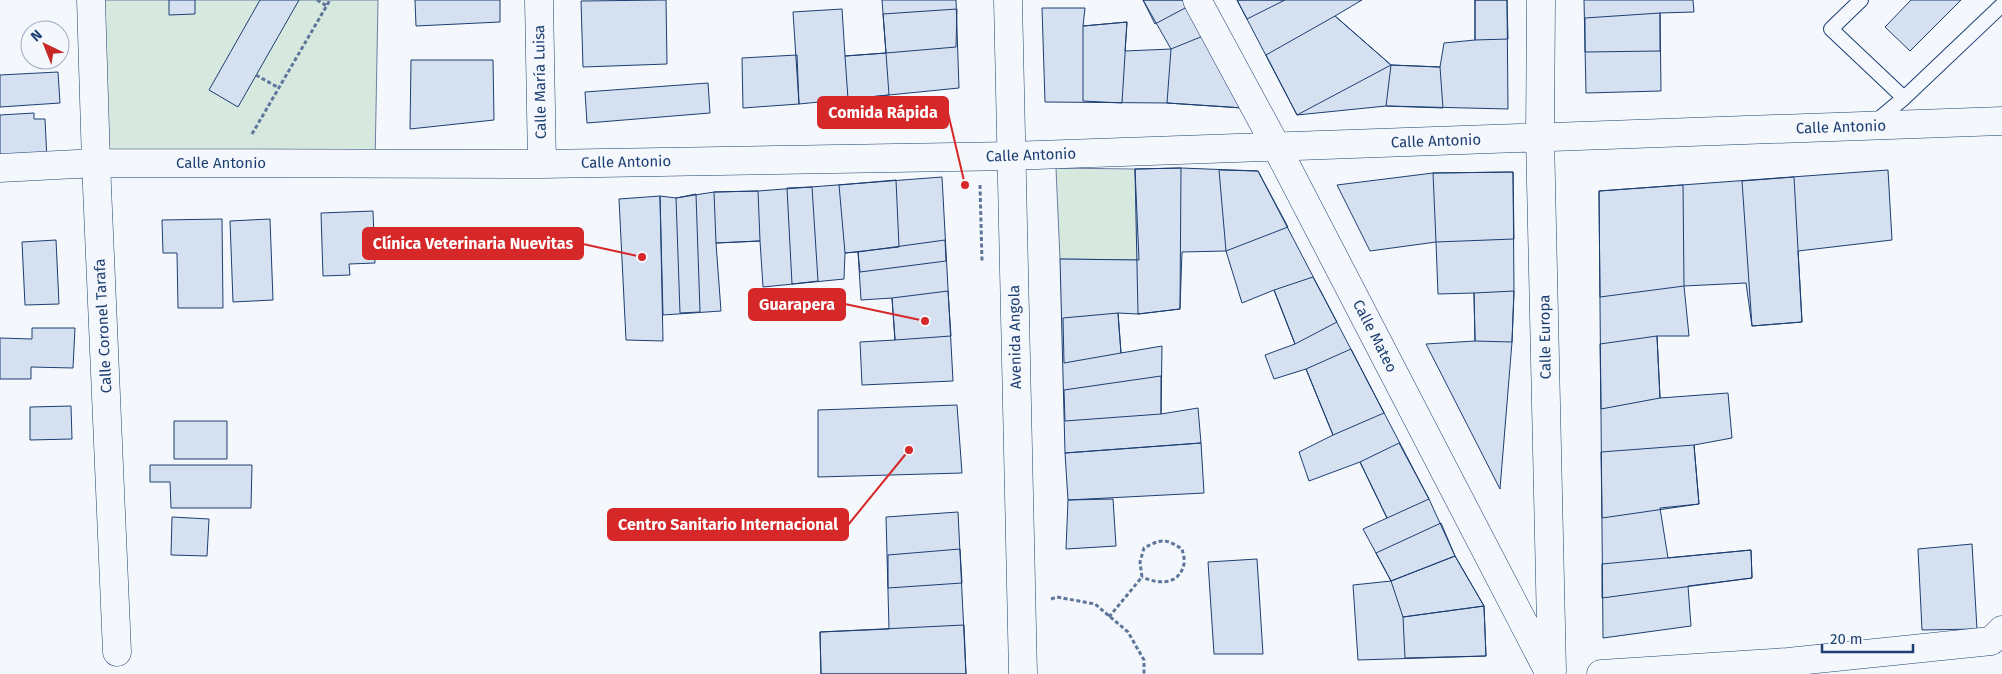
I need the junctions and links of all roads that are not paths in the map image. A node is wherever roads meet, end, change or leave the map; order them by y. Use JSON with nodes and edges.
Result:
{"nodes":[{"id":1,"x":91,"y":0,"type":"edge"},
{"id":2,"x":539,"y":0,"type":"edge"},
{"id":3,"x":1008,"y":0,"type":"edge"},
{"id":4,"x":1198,"y":0,"type":"edge"},
{"id":5,"x":1541,"y":0,"type":"edge"},
{"id":6,"x":1861,"y":0,"type":"edge"},
{"id":7,"x":2002,"y":5,"type":"edge"},
{"id":8,"x":1904,"y":98,"type":"junction"},
{"id":9,"x":2002,"y":121,"type":"edge"},
{"id":10,"x":1870,"y":126,"type":"junction"},
{"id":11,"x":1540,"y":137,"type":"junction"},
{"id":12,"x":1277,"y":148,"type":"junction"},
{"id":13,"x":1012,"y":156,"type":"junction"},
{"id":14,"x":96,"y":163,"type":"junction"},
{"id":15,"x":542,"y":164,"type":"junction"},
{"id":16,"x":0,"y":168,"type":"edge"},
{"id":17,"x":2002,"y":630,"type":"edge"},
{"id":18,"x":117,"y":652,"type":"dead end"},
{"id":19,"x":1790,"y":668,"type":"edge"},
{"id":20,"x":1023,"y":674,"type":"edge"},
{"id":21,"x":1551,"y":674,"type":"edge"},
{"id":22,"x":1601,"y":674,"type":"edge"}],
"edges":[{"from":1,"to":14,"type":"street","name":"Calle Coronel Tarafa"},
{"from":2,"to":15,"type":"street","name":"Calle María Luisa"},
{"from":3,"to":13,"type":"street","name":"Avenida Angola"},
{"from":4,"to":12,"type":"street","name":"Calle Mateo"},
{"from":5,"to":11,"type":"street","name":"Calle Europa"},
{"from":6,"to":8,"type":"lane"},
{"from":7,"to":8,"type":"lane"},
{"from":8,"to":10,"type":"lane"},
{"from":9,"to":10,"type":"street","name":"Calle Antonio"},
{"from":10,"to":11,"type":"street","name":"Calle Antonio"},
{"from":11,"to":12,"type":"street","name":"Calle Antonio"},
{"from":11,"to":21,"type":"street","name":"Calle Europa"},
{"from":12,"to":13,"type":"street","name":"Calle Antonio"},
{"from":12,"to":21,"type":"street","name":"Calle Mateo"},
{"from":13,"to":15,"type":"street","name":"Calle Antonio"},
{"from":13,"to":20,"type":"street","name":"Avenida Angola"},
{"from":14,"to":15,"type":"street","name":"Calle Antonio"},
{"from":14,"to":16,"type":"street","name":"Calle Antonio"},
{"from":14,"to":18,"type":"street","name":"Calle Coronel Tarafa"},
{"from":17,"to":19,"type":"street"},
{"from":19,"to":22,"type":"street"}]}
